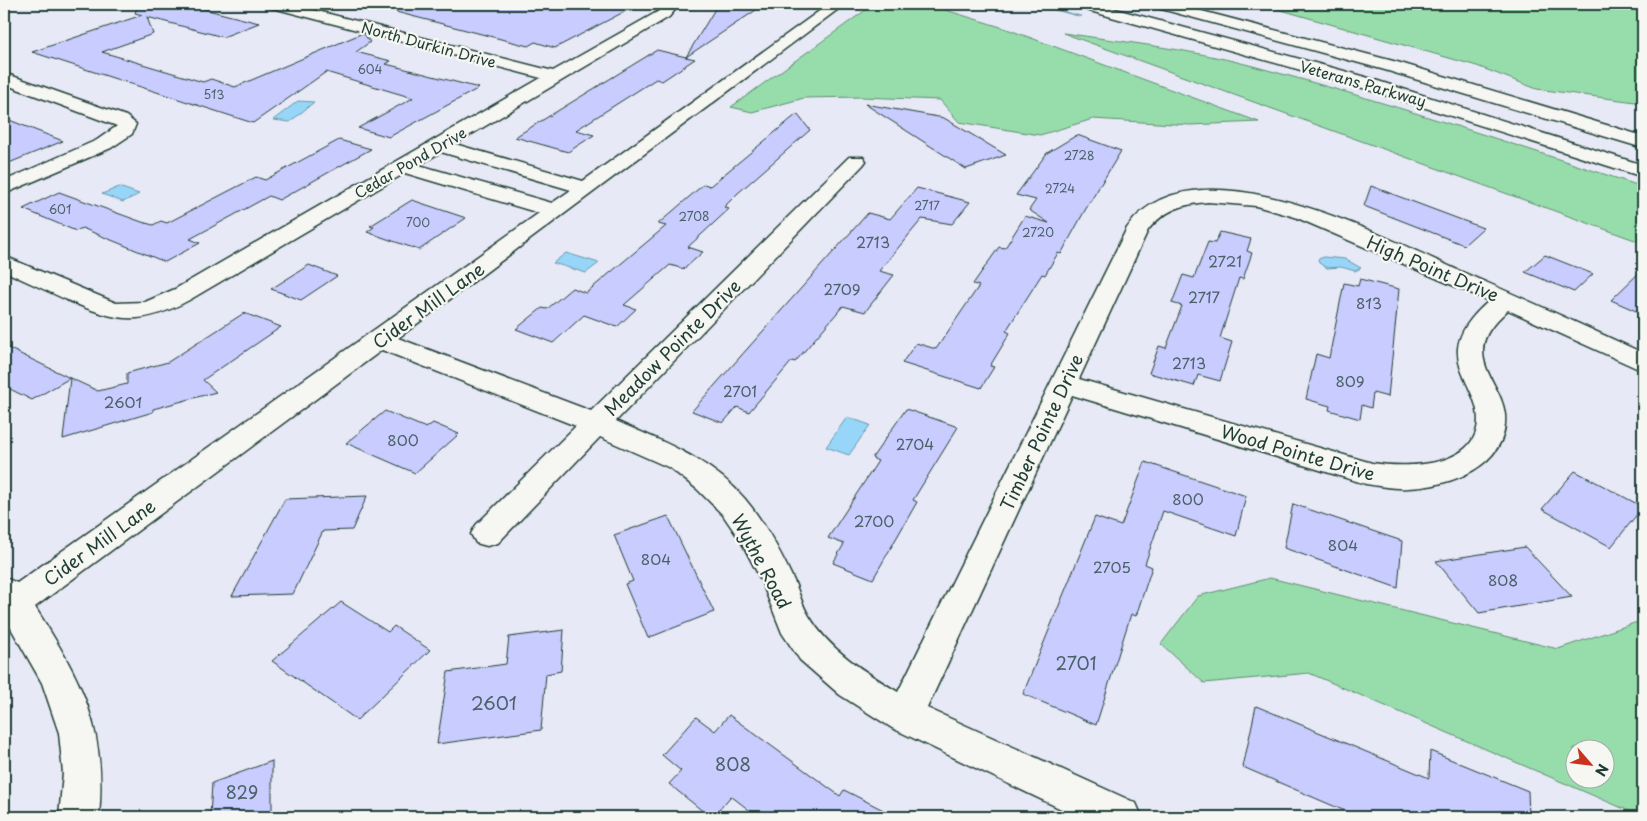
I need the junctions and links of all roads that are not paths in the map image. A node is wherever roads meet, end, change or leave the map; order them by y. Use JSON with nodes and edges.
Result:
{"nodes":[{"id":1,"x":274,"y":4,"type":"edge"},
{"id":2,"x":673,"y":4,"type":"edge"},
{"id":3,"x":838,"y":4,"type":"edge"},
{"id":4,"x":1081,"y":4,"type":"edge"},
{"id":5,"x":1129,"y":4,"type":"edge"},
{"id":6,"x":1159,"y":4,"type":"edge"},
{"id":7,"x":1285,"y":37,"type":"junction"},
{"id":8,"x":555,"y":77,"type":"junction"},
{"id":9,"x":4,"y":78,"type":"edge"},
{"id":10,"x":1643,"y":142,"type":"edge"},
{"id":11,"x":438,"y":145,"type":"junction"},
{"id":12,"x":856,"y":161,"type":"dead end"},
{"id":13,"x":402,"y":166,"type":"junction"},
{"id":14,"x":1643,"y":170,"type":"edge"},
{"id":15,"x":4,"y":188,"type":"edge"},
{"id":16,"x":586,"y":188,"type":"junction"},
{"id":17,"x":1216,"y":196,"type":"joint"},
{"id":18,"x":555,"y":212,"type":"junction"},
{"id":19,"x":4,"y":263,"type":"edge"},
{"id":20,"x":1505,"y":299,"type":"junction"},
{"id":21,"x":379,"y":340,"type":"junction"},
{"id":22,"x":1643,"y":363,"type":"edge"},
{"id":23,"x":1064,"y":382,"type":"junction"},
{"id":24,"x":596,"y":424,"type":"junction"},
{"id":25,"x":487,"y":534,"type":"dead end"},
{"id":26,"x":9,"y":597,"type":"edge"},
{"id":27,"x":906,"y":716,"type":"junction"},
{"id":28,"x":79,"y":817,"type":"edge"},
{"id":29,"x":1122,"y":817,"type":"edge"}],
"edges":[{"from":1,"to":8,"type":"main road","name":"North Durkin Drive"},
{"from":2,"to":8,"type":"main road","name":"Cedar Pond Drive"},
{"from":3,"to":16,"type":"main road","name":"Cider Mill Lane"},
{"from":4,"to":14,"type":"main road","name":"Veterans Parkway"},
{"from":5,"to":7,"type":"main road"},
{"from":6,"to":7,"type":"main road","name":"Veterans Parkway"},
{"from":7,"to":10,"type":"main road","name":"Veterans Parkway"},
{"from":8,"to":11,"type":"main road","name":"Cedar Pond Drive"},
{"from":9,"to":15,"type":"main road"},
{"from":11,"to":13,"type":"main road","name":"Cedar Pond Drive"},
{"from":11,"to":16,"type":"main road"},
{"from":12,"to":24,"type":"main road","name":"Meadow Pointe Drive"},
{"from":13,"to":18,"type":"main road"},
{"from":13,"to":19,"type":"main road","name":"Cedar Pond Drive"},
{"from":16,"to":18,"type":"main road","name":"Cider Mill Lane"},
{"from":17,"to":20,"type":"main road","name":"High Point Drive"},
{"from":17,"to":23,"type":"main road","name":"Timber Pointe Drive"},
{"from":18,"to":21,"type":"main road","name":"Cider Mill Lane"},
{"from":20,"to":22,"type":"main road","name":"High Point Drive"},
{"from":20,"to":23,"type":"main road","name":"Wood Pointe Drive"},
{"from":21,"to":24,"type":"main road","name":"Wythe Road"},
{"from":21,"to":26,"type":"main road","name":"Cider Mill Lane"},
{"from":23,"to":27,"type":"main road","name":"Timber Pointe Drive"},
{"from":24,"to":25,"type":"main road","name":"Meadow Pointe Drive"},
{"from":24,"to":27,"type":"main road","name":"Wythe Road"},
{"from":26,"to":28,"type":"main road"},
{"from":27,"to":29,"type":"main road","name":"Wythe Road"}]}
